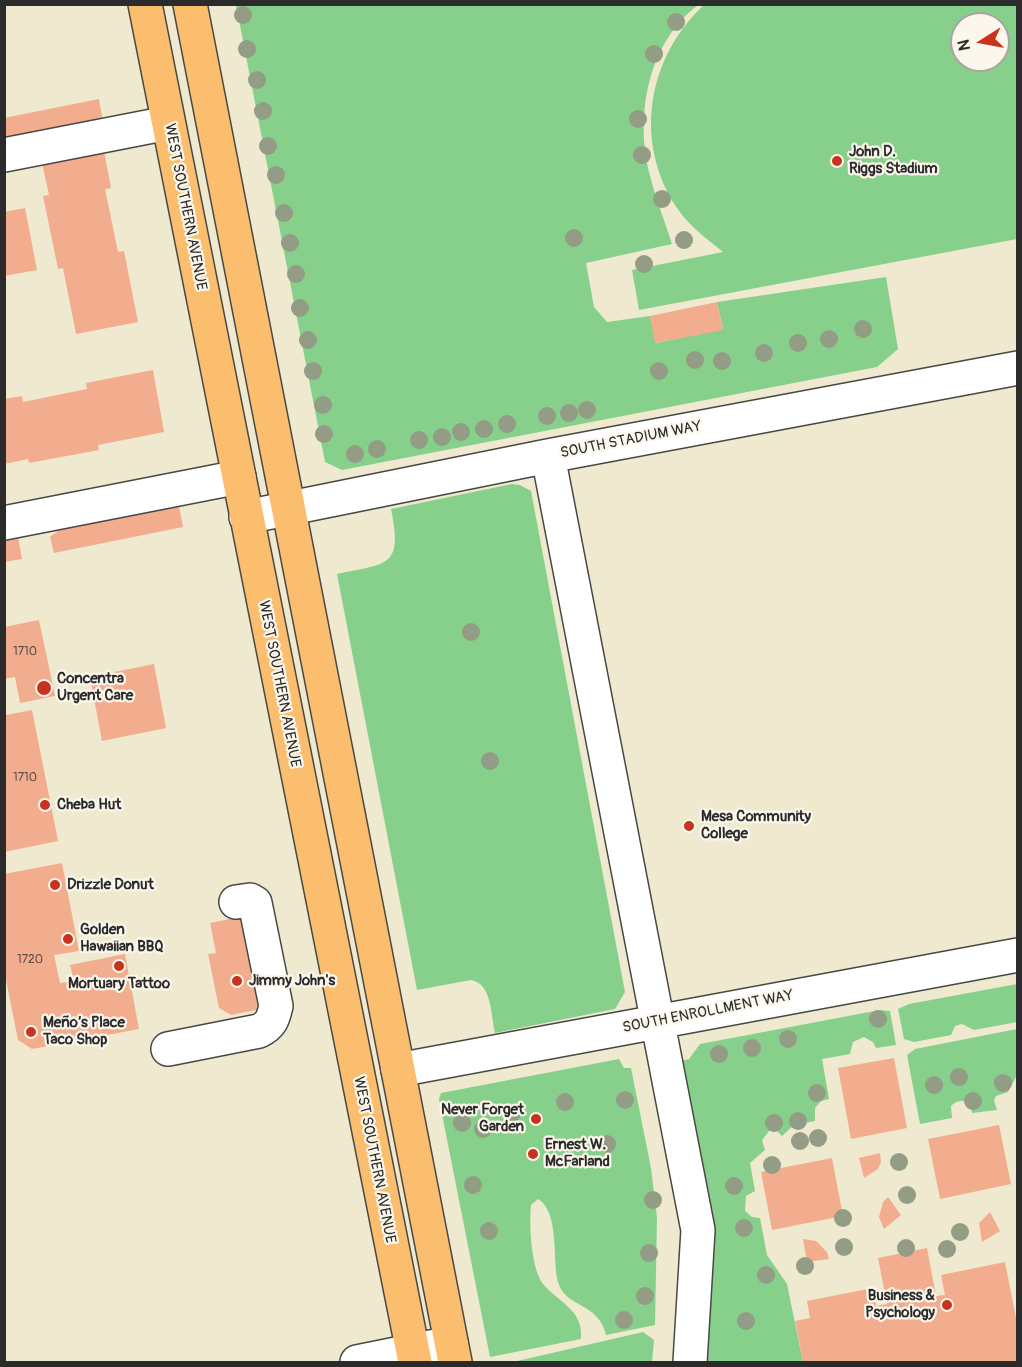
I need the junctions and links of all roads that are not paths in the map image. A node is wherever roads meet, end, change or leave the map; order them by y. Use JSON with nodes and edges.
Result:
{"nodes":[{"id":1,"x":145,"y":4,"type":"edge"},
{"id":2,"x":190,"y":4,"type":"edge"},
{"id":3,"x":168,"y":123,"type":"junction"},
{"id":4,"x":4,"y":154,"type":"edge"},
{"id":5,"x":1017,"y":368,"type":"edge"},
{"id":6,"x":548,"y":456,"type":"junction"},
{"id":7,"x":239,"y":477,"type":"junction"},
{"id":8,"x":287,"y":508,"type":"junction"},
{"id":9,"x":246,"y":517,"type":"junction"},
{"id":10,"x":4,"y":524,"type":"edge"},
{"id":11,"x":236,"y":902,"type":"dead end"},
{"id":12,"x":1017,"y":955,"type":"edge"},
{"id":13,"x":657,"y":1022,"type":"junction"},
{"id":14,"x":168,"y":1049,"type":"dead end"},
{"id":15,"x":398,"y":1070,"type":"junction"},
{"id":16,"x":453,"y":1353,"type":"edge"},
{"id":17,"x":414,"y":1357,"type":"edge"},
{"id":18,"x":357,"y":1362,"type":"edge"},
{"id":19,"x":690,"y":1362,"type":"edge"}],
"edges":[{"from":1,"to":3,"type":"main road","name":"WEST SOUTHERN AVENUE"},
{"from":2,"to":8,"type":"main road"},
{"from":3,"to":4,"type":"street"},
{"from":3,"to":7,"type":"main road","name":"WEST SOUTHERN AVENUE"},
{"from":5,"to":6,"type":"street","name":"SOUTH STADIUM WAY"},
{"from":6,"to":8,"type":"street","name":"SOUTH STADIUM WAY"},
{"from":6,"to":13,"type":"street"},
{"from":7,"to":9,"type":"main road","name":"WEST SOUTHERN AVENUE"},
{"from":7,"to":10,"type":"street"},
{"from":8,"to":9,"type":"street","name":"SOUTH STADIUM WAY"},
{"from":8,"to":15,"type":"main road"},
{"from":9,"to":17,"type":"main road","name":"WEST SOUTHERN AVENUE"},
{"from":11,"to":14,"type":"street"},
{"from":12,"to":13,"type":"street","name":"SOUTH ENROLLMENT WAY"},
{"from":13,"to":15,"type":"street","name":"SOUTH ENROLLMENT WAY"},
{"from":13,"to":19,"type":"street"},
{"from":15,"to":16,"type":"main road"},
{"from":16,"to":17,"type":"street"},
{"from":17,"to":18,"type":"street"}]}
